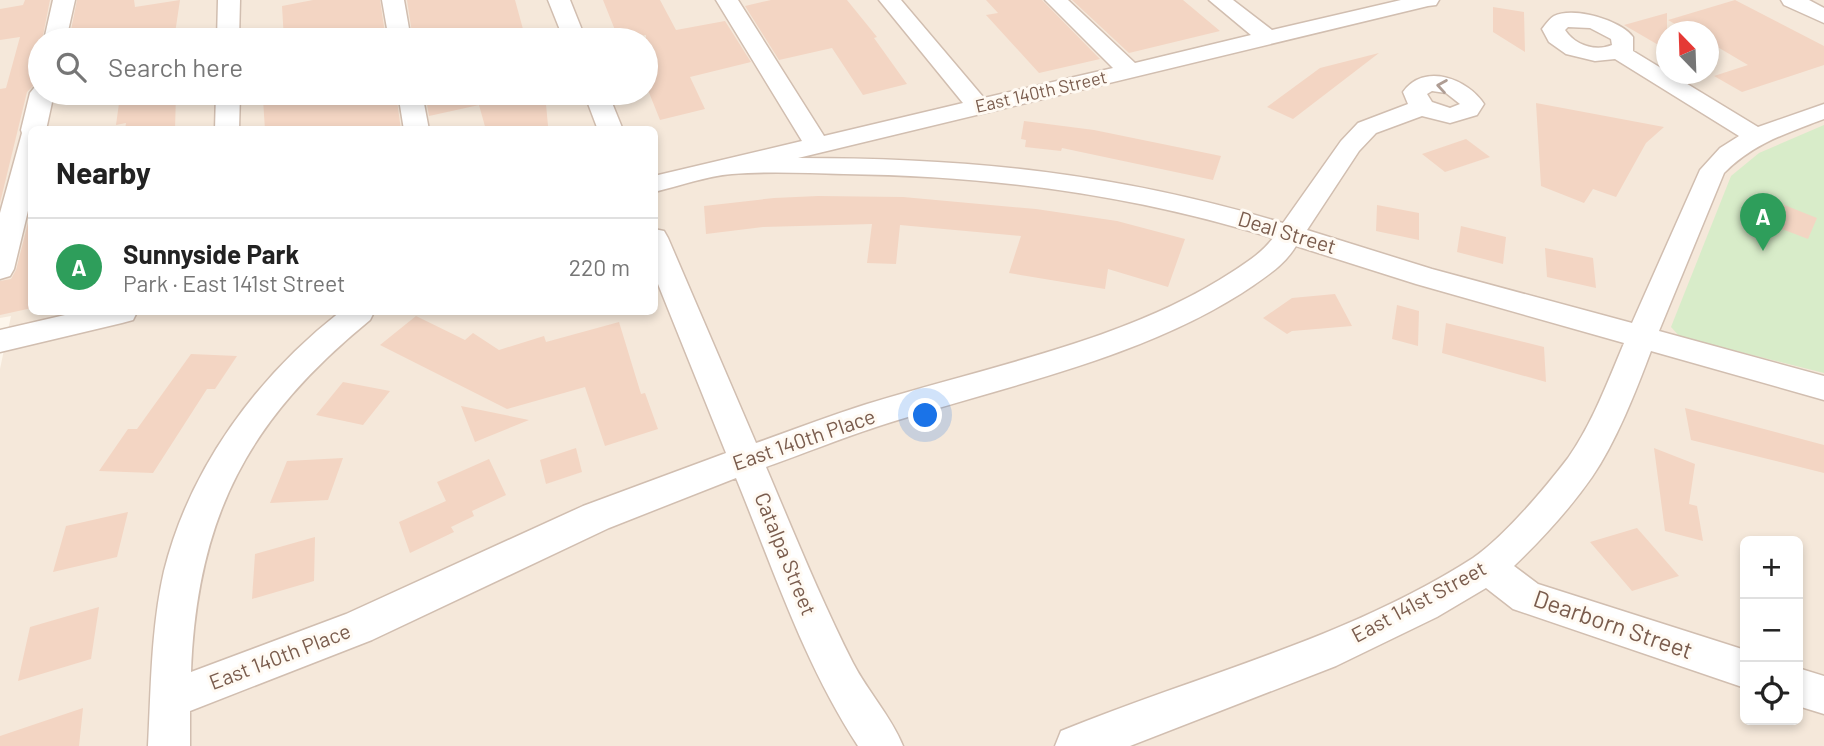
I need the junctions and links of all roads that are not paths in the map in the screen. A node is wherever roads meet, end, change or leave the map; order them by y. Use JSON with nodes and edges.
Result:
{"nodes":[{"id":1,"x":64,"y":0,"type":"edge"},
{"id":2,"x":229,"y":0,"type":"edge"},
{"id":3,"x":393,"y":0,"type":"edge"},
{"id":4,"x":559,"y":0,"type":"edge"},
{"id":5,"x":727,"y":0,"type":"edge"},
{"id":6,"x":890,"y":0,"type":"edge"},
{"id":7,"x":1056,"y":0,"type":"edge"},
{"id":8,"x":1220,"y":0,"type":"edge"},
{"id":9,"x":1428,"y":0,"type":"edge"},
{"id":10,"x":1792,"y":0,"type":"edge"},
{"id":11,"x":1391,"y":4,"type":"edge"},
{"id":12,"x":1824,"y":16,"type":"edge"},
{"id":13,"x":58,"y":28,"type":"edge"},
{"id":14,"x":228,"y":28,"type":"edge"},
{"id":15,"x":398,"y":28,"type":"edge"},
{"id":16,"x":570,"y":28,"type":"edge"},
{"id":17,"x":1269,"y":38,"type":"junction"},
{"id":18,"x":1619,"y":52,"type":"dead end"},
{"id":19,"x":1130,"y":71,"type":"junction"},
{"id":20,"x":39,"y":105,"type":"edge"},
{"id":21,"x":228,"y":105,"type":"edge"},
{"id":22,"x":412,"y":105,"type":"edge"},
{"id":23,"x":601,"y":105,"type":"edge"},
{"id":24,"x":979,"y":107,"type":"junction"},
{"id":25,"x":1423,"y":107,"type":"dead end"},
{"id":26,"x":1824,"y":111,"type":"edge"},
{"id":27,"x":34,"y":126,"type":"edge"},
{"id":28,"x":227,"y":126,"type":"edge"},
{"id":29,"x":416,"y":126,"type":"edge"},
{"id":30,"x":609,"y":126,"type":"edge"},
{"id":31,"x":1756,"y":136,"type":"junction"},
{"id":32,"x":818,"y":146,"type":"junction"},
{"id":33,"x":28,"y":154,"type":"edge"},
{"id":34,"x":734,"y":166,"type":"junction"},
{"id":35,"x":658,"y":183,"type":"edge"},
{"id":36,"x":1290,"y":233,"type":"junction"},
{"id":37,"x":658,"y":247,"type":"edge"},
{"id":38,"x":0,"y":269,"type":"edge"},
{"id":39,"x":109,"y":315,"type":"edge"},
{"id":40,"x":355,"y":315,"type":"edge"},
{"id":41,"x":1641,"y":338,"type":"junction"},
{"id":42,"x":0,"y":341,"type":"edge"},
{"id":43,"x":1824,"y":388,"type":"edge"},
{"id":44,"x":746,"y":460,"type":"junction"},
{"id":45,"x":1488,"y":568,"type":"junction"},
{"id":46,"x":1740,"y":667,"type":"edge"},
{"id":47,"x":1803,"y":689,"type":"edge"},
{"id":48,"x":1824,"y":695,"type":"edge"},
{"id":49,"x":171,"y":699,"type":"junction"},
{"id":50,"x":169,"y":746,"type":"edge"},
{"id":51,"x":882,"y":746,"type":"edge"},
{"id":52,"x":1076,"y":746,"type":"edge"}],
"edges":[{"from":1,"to":13,"type":"street"},
{"from":2,"to":14,"type":"street"},
{"from":3,"to":15,"type":"street"},
{"from":4,"to":16,"type":"street"},
{"from":5,"to":32,"type":"street"},
{"from":6,"to":24,"type":"street"},
{"from":7,"to":19,"type":"street"},
{"from":8,"to":17,"type":"street"},
{"from":9,"to":11,"type":"street","name":"East 140th Street"},
{"from":10,"to":12,"type":"street"},
{"from":11,"to":17,"type":"street","name":"East 140th Street"},
{"from":17,"to":19,"type":"street","name":"East 140th Street"},
{"from":18,"to":31,"type":"street"},
{"from":19,"to":24,"type":"street","name":"East 140th Street"},
{"from":20,"to":27,"type":"street"},
{"from":21,"to":28,"type":"street"},
{"from":22,"to":29,"type":"street"},
{"from":23,"to":30,"type":"street"},
{"from":24,"to":32,"type":"street","name":"East 140th Street"},
{"from":25,"to":36,"type":"street","name":"East 140th Place"},
{"from":26,"to":31,"type":"street","name":"East 141st Street"},
{"from":31,"to":41,"type":"street","name":"East 141st Street"},
{"from":32,"to":34,"type":"street","name":"East 140th Street"},
{"from":33,"to":38,"type":"street"},
{"from":34,"to":35,"type":"street","name":"East 140th Street"},
{"from":34,"to":36,"type":"street","name":"Deal Street"},
{"from":36,"to":41,"type":"street","name":"Deal Street"},
{"from":36,"to":44,"type":"street","name":"East 140th Place"},
{"from":37,"to":44,"type":"street","name":"Catalpa Street"},
{"from":39,"to":42,"type":"street"},
{"from":40,"to":49,"type":"street"},
{"from":41,"to":43,"type":"street","name":"Deal Street"},
{"from":41,"to":45,"type":"street","name":"East 141st Street"},
{"from":44,"to":49,"type":"street","name":"East 140th Place"},
{"from":44,"to":51,"type":"street","name":"Catalpa Street"},
{"from":45,"to":46,"type":"street","name":"Dearborn Street"},
{"from":45,"to":52,"type":"street","name":"East 141st Street"},
{"from":47,"to":48,"type":"street"},
{"from":49,"to":50,"type":"street"}]}
